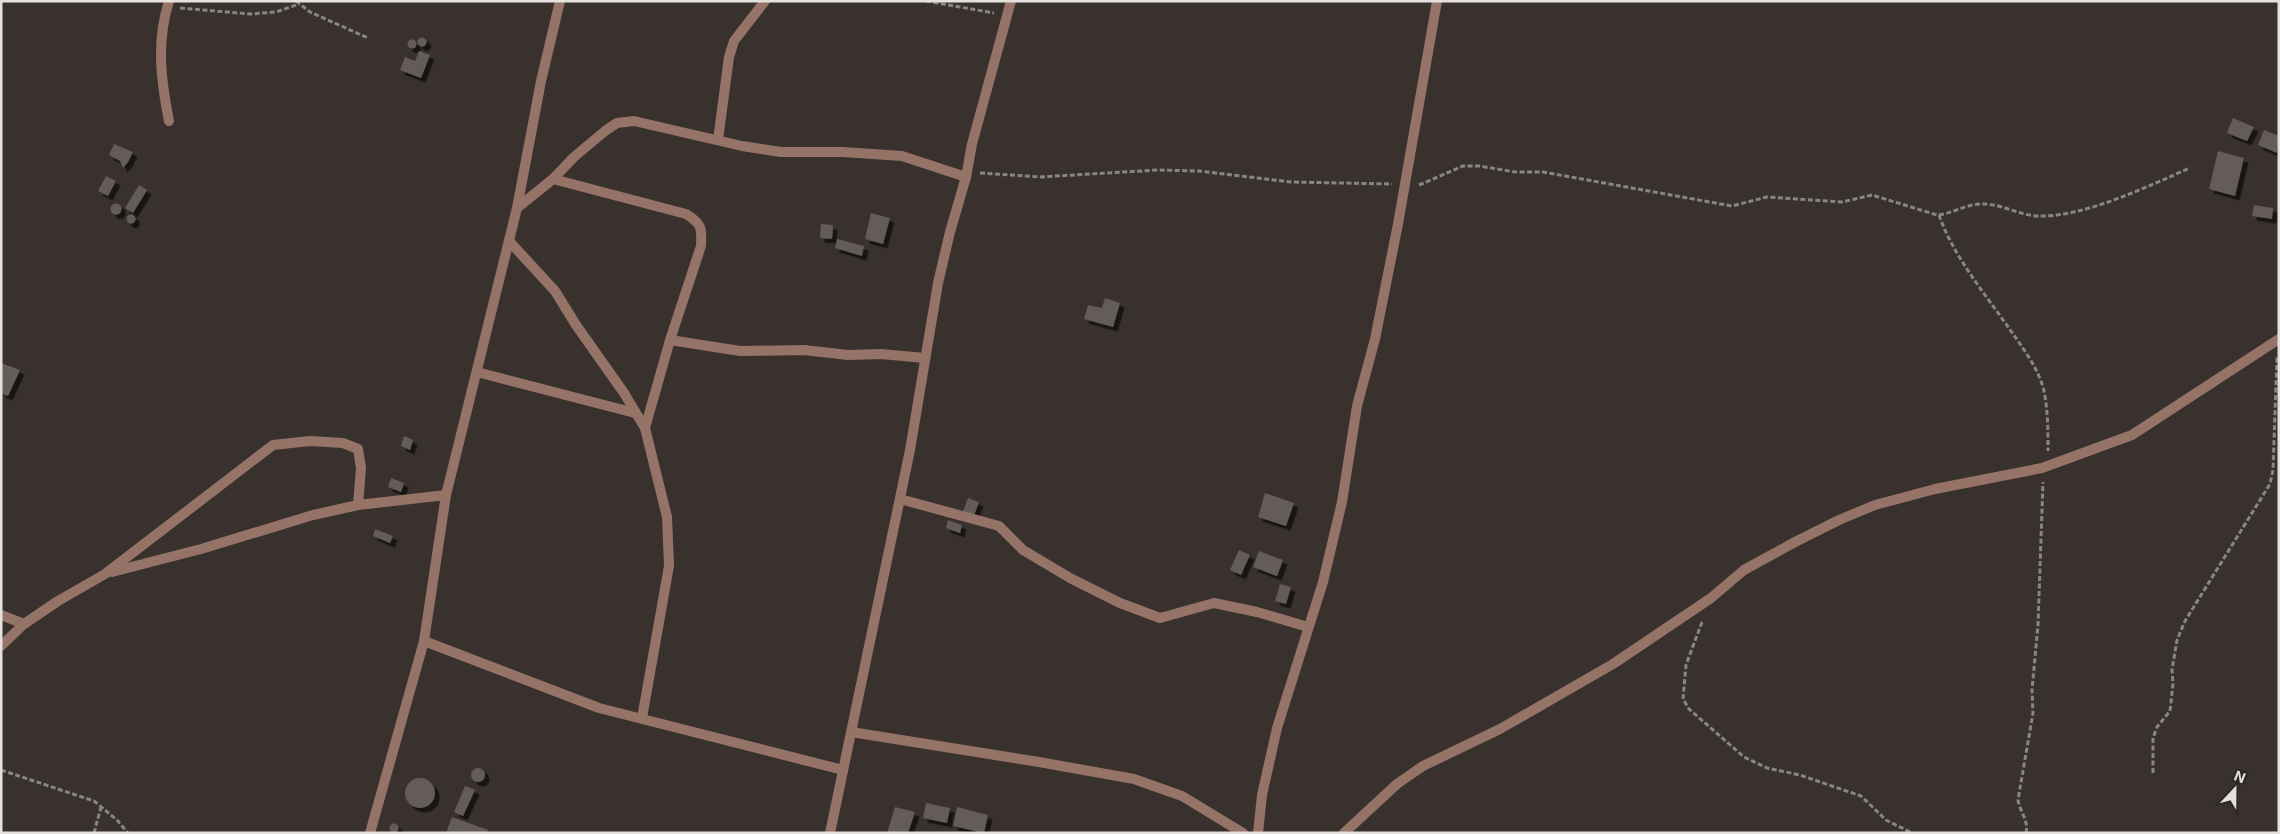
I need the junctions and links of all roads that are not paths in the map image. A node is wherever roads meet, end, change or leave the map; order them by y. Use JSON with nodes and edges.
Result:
{"nodes":[{"id":1,"x":560,"y":1,"type":"edge"},
{"id":2,"x":765,"y":1,"type":"edge"},
{"id":3,"x":1011,"y":1,"type":"edge"},
{"id":4,"x":1437,"y":1,"type":"edge"},
{"id":5,"x":168,"y":4,"type":"edge"},
{"id":6,"x":169,"y":121,"type":"dead end"},
{"id":7,"x":718,"y":140,"type":"junction"},
{"id":8,"x":966,"y":175,"type":"junction"},
{"id":9,"x":553,"y":180,"type":"junction"},
{"id":10,"x":517,"y":208,"type":"junction"},
{"id":11,"x":509,"y":241,"type":"junction"},
{"id":12,"x":670,"y":340,"type":"junction"},
{"id":13,"x":2278,"y":340,"type":"edge"},
{"id":14,"x":925,"y":358,"type":"junction"},
{"id":15,"x":477,"y":372,"type":"junction"},
{"id":16,"x":635,"y":413,"type":"junction"},
{"id":17,"x":645,"y":428,"type":"junction"},
{"id":18,"x":446,"y":495,"type":"junction"},
{"id":19,"x":900,"y":499,"type":"junction"},
{"id":20,"x":358,"y":505,"type":"junction"},
{"id":21,"x":105,"y":574,"type":"junction"},
{"id":22,"x":1,"y":615,"type":"edge"},
{"id":23,"x":24,"y":624,"type":"junction"},
{"id":24,"x":1308,"y":627,"type":"junction"},
{"id":25,"x":424,"y":641,"type":"junction"},
{"id":26,"x":1,"y":646,"type":"edge"},
{"id":27,"x":642,"y":718,"type":"junction"},
{"id":28,"x":851,"y":732,"type":"junction"},
{"id":29,"x":843,"y":770,"type":"junction"},
{"id":30,"x":370,"y":833,"type":"edge"},
{"id":31,"x":830,"y":833,"type":"edge"},
{"id":32,"x":1243,"y":833,"type":"edge"},
{"id":33,"x":1258,"y":833,"type":"edge"},
{"id":34,"x":1344,"y":833,"type":"edge"}],
"edges":[{"from":1,"to":10,"type":"street"},
{"from":2,"to":7,"type":"street"},
{"from":3,"to":8,"type":"street"},
{"from":4,"to":24,"type":"street"},
{"from":5,"to":6,"type":"street"},
{"from":7,"to":8,"type":"street"},
{"from":7,"to":9,"type":"street"},
{"from":8,"to":14,"type":"street"},
{"from":9,"to":10,"type":"street"},
{"from":9,"to":12,"type":"street"},
{"from":10,"to":11,"type":"street"},
{"from":11,"to":15,"type":"street"},
{"from":11,"to":16,"type":"street"},
{"from":12,"to":14,"type":"street"},
{"from":12,"to":17,"type":"street"},
{"from":13,"to":34,"type":"street"},
{"from":14,"to":19,"type":"street"},
{"from":15,"to":16,"type":"street"},
{"from":15,"to":18,"type":"street"},
{"from":16,"to":17,"type":"street"},
{"from":17,"to":27,"type":"street"},
{"from":18,"to":20,"type":"street"},
{"from":18,"to":25,"type":"street"},
{"from":19,"to":24,"type":"street"},
{"from":19,"to":28,"type":"street"},
{"from":20,"to":21,"type":"street"},
{"from":20,"to":21,"type":"street"},
{"from":21,"to":23,"type":"street"},
{"from":22,"to":23,"type":"street"},
{"from":23,"to":26,"type":"street"},
{"from":24,"to":33,"type":"street"},
{"from":25,"to":27,"type":"street"},
{"from":25,"to":30,"type":"street"},
{"from":27,"to":29,"type":"street"},
{"from":28,"to":29,"type":"street"},
{"from":28,"to":32,"type":"street"},
{"from":29,"to":31,"type":"street"}]}
